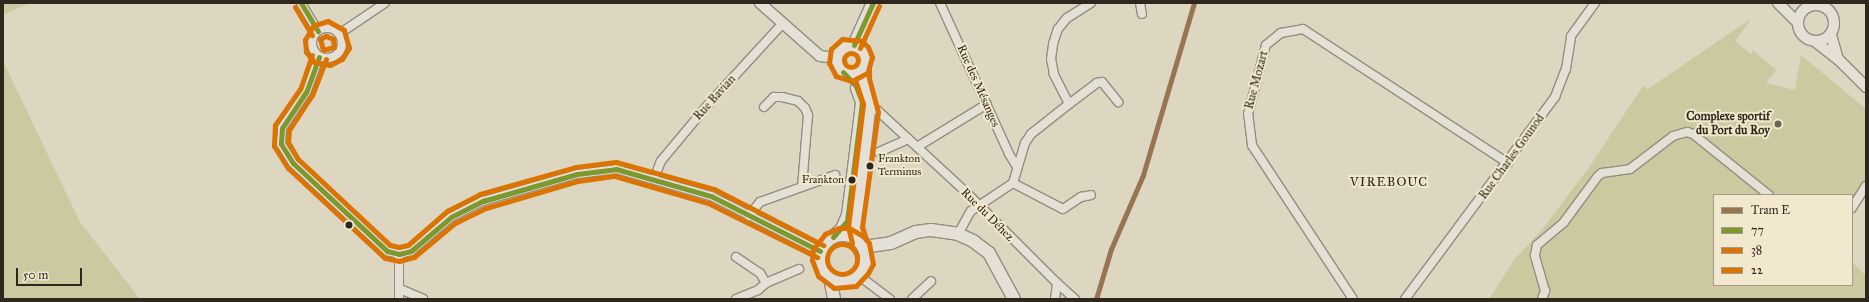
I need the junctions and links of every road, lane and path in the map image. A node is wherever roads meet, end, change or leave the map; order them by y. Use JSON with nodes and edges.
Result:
{"nodes":[{"id":1,"x":301,"y":3,"type":"edge"},
{"id":2,"x":385,"y":3,"type":"edge"},
{"id":3,"x":760,"y":3,"type":"edge"},
{"id":4,"x":873,"y":3,"type":"edge"},
{"id":5,"x":940,"y":3,"type":"edge"},
{"id":6,"x":1091,"y":3,"type":"edge"},
{"id":7,"x":1140,"y":3,"type":"edge"},
{"id":8,"x":1595,"y":3,"type":"edge"},
{"id":9,"x":1781,"y":5,"type":"edge"},
{"id":10,"x":1808,"y":7,"type":"junction"},
{"id":11,"x":1142,"y":14,"type":"dead end"},
{"id":12,"x":783,"y":23,"type":"junction"},
{"id":13,"x":1798,"y":23,"type":"junction"},
{"id":14,"x":318,"y":31,"type":"junction"},
{"id":15,"x":339,"y":34,"type":"junction"},
{"id":16,"x":1831,"y":35,"type":"junction"},
{"id":17,"x":1816,"y":42,"type":"junction"},
{"id":18,"x":854,"y":45,"type":"junction"},
{"id":19,"x":320,"y":56,"type":"junction"},
{"id":20,"x":836,"y":58,"type":"junction"},
{"id":21,"x":1838,"y":58,"type":"junction"},
{"id":22,"x":862,"y":68,"type":"junction"},
{"id":23,"x":843,"y":72,"type":"junction"},
{"id":24,"x":1866,"y":87,"type":"edge"},
{"id":25,"x":1118,"y":102,"type":"dead end"},
{"id":26,"x":987,"y":104,"type":"junction"},
{"id":27,"x":1069,"y":104,"type":"junction"},
{"id":28,"x":764,"y":107,"type":"dead end"},
{"id":29,"x":877,"y":110,"type":"dead end"},
{"id":30,"x":908,"y":139,"type":"junction"},
{"id":31,"x":917,"y":147,"type":"junction"},
{"id":32,"x":879,"y":152,"type":"dead end"},
{"id":33,"x":1508,"y":163,"type":"junction"},
{"id":34,"x":1017,"y":167,"type":"junction"},
{"id":35,"x":835,"y":175,"type":"dead end"},
{"id":36,"x":654,"y":179,"type":"junction"},
{"id":37,"x":1013,"y":183,"type":"junction"},
{"id":38,"x":1866,"y":186,"type":"edge"},
{"id":39,"x":802,"y":187,"type":"junction"},
{"id":40,"x":1768,"y":194,"type":"edge"},
{"id":41,"x":1091,"y":195,"type":"dead end"},
{"id":42,"x":979,"y":206,"type":"junction"},
{"id":43,"x":1853,"y":206,"type":"edge"},
{"id":44,"x":749,"y":216,"type":"junction"},
{"id":45,"x":958,"y":234,"type":"junction"},
{"id":46,"x":833,"y":237,"type":"junction"},
{"id":47,"x":891,"y":243,"type":"junction"},
{"id":48,"x":861,"y":244,"type":"junction"},
{"id":49,"x":820,"y":251,"type":"junction"},
{"id":50,"x":399,"y":254,"type":"junction"},
{"id":51,"x":736,"y":257,"type":"dead end"},
{"id":52,"x":866,"y":262,"type":"junction"},
{"id":53,"x":800,"y":270,"type":"dead end"},
{"id":54,"x":830,"y":278,"type":"junction"},
{"id":55,"x":853,"y":278,"type":"junction"},
{"id":56,"x":931,"y":281,"type":"dead end"},
{"id":57,"x":766,"y":283,"type":"junction"},
{"id":58,"x":1057,"y":283,"type":"junction"},
{"id":59,"x":400,"y":289,"type":"junction"},
{"id":60,"x":399,"y":299,"type":"edge"},
{"id":61,"x":423,"y":299,"type":"edge"},
{"id":62,"x":736,"y":299,"type":"edge"},
{"id":63,"x":834,"y":299,"type":"edge"},
{"id":64,"x":837,"y":299,"type":"edge"},
{"id":65,"x":890,"y":299,"type":"edge"},
{"id":66,"x":912,"y":299,"type":"edge"},
{"id":67,"x":1014,"y":299,"type":"edge"},
{"id":68,"x":1055,"y":299,"type":"edge"},
{"id":69,"x":1075,"y":299,"type":"edge"},
{"id":70,"x":1353,"y":299,"type":"edge"},
{"id":71,"x":1405,"y":299,"type":"edge"},
{"id":72,"x":1542,"y":299,"type":"edge"}],
"edges":[{"from":1,"to":14,"type":"street"},
{"from":2,"to":15,"type":"street"},
{"from":3,"to":12,"type":"street"},
{"from":4,"to":18,"type":"main road"},
{"from":5,"to":26,"type":"street","name":"Rue des Mésanges"},
{"from":6,"to":27,"type":"street"},
{"from":7,"to":11,"type":"street"},
{"from":8,"to":33,"type":"street","name":"Rue Charles Gounod"},
{"from":9,"to":10,"type":"street"},
{"from":9,"to":13,"type":"street"},
{"from":10,"to":13,"type":"street"},
{"from":10,"to":16,"type":"street"},
{"from":12,"to":20,"type":"street"},
{"from":12,"to":36,"type":"street","name":"Rue Bavian"},
{"from":13,"to":17,"type":"street"},
{"from":14,"to":15,"type":"street"},
{"from":14,"to":19,"type":"street"},
{"from":15,"to":19,"type":"street"},
{"from":16,"to":17,"type":"street"},
{"from":16,"to":21,"type":"street"},
{"from":17,"to":21,"type":"street"},
{"from":18,"to":20,"type":"main road"},
{"from":18,"to":22,"type":"main road"},
{"from":19,"to":50,"type":"street"},
{"from":20,"to":23,"type":"main road"},
{"from":21,"to":24,"type":"street"},
{"from":22,"to":23,"type":"main road"},
{"from":22,"to":48,"type":"main road"},
{"from":23,"to":46,"type":"main road"},
{"from":25,"to":27,"type":"street"},
{"from":26,"to":31,"type":"street"},
{"from":26,"to":34,"type":"street","name":"Rue des Mésanges"},
{"from":27,"to":34,"type":"street"},
{"from":28,"to":39,"type":"street"},
{"from":29,"to":30,"type":"street","name":"Rue du Déhez"},
{"from":30,"to":31,"type":"street","name":"Rue du Déhez"},
{"from":30,"to":32,"type":"street"},
{"from":31,"to":42,"type":"street","name":"Rue du Déhez"},
{"from":33,"to":70,"type":"street","name":"Rue Mozart"},
{"from":33,"to":71,"type":"street","name":"Rue Charles Gounod"},
{"from":34,"to":37,"type":"street"},
{"from":35,"to":39,"type":"street"},
{"from":36,"to":44,"type":"street"},
{"from":36,"to":50,"type":"street"},
{"from":37,"to":41,"type":"street"},
{"from":37,"to":42,"type":"street"},
{"from":38,"to":43,"type":"street"},
{"from":39,"to":44,"type":"street"},
{"from":40,"to":72,"type":"street"},
{"from":42,"to":45,"type":"street"},
{"from":42,"to":58,"type":"street","name":"Rue du Déhez"},
{"from":44,"to":49,"type":"street"},
{"from":45,"to":47,"type":"main road"},
{"from":45,"to":67,"type":"main road"},
{"from":46,"to":48,"type":"main road"},
{"from":46,"to":49,"type":"main road"},
{"from":47,"to":48,"type":"main road"},
{"from":47,"to":52,"type":"main road"},
{"from":48,"to":52,"type":"main road"},
{"from":49,"to":54,"type":"main road"},
{"from":50,"to":59,"type":"street"},
{"from":51,"to":57,"type":"street"},
{"from":52,"to":55,"type":"main road"},
{"from":53,"to":57,"type":"street"},
{"from":54,"to":55,"type":"main road"},
{"from":54,"to":63,"type":"main road"},
{"from":55,"to":64,"type":"main road"},
{"from":55,"to":65,"type":"street"},
{"from":56,"to":66,"type":"street"},
{"from":57,"to":62,"type":"street"},
{"from":58,"to":68,"type":"street"},
{"from":58,"to":69,"type":"street","name":"Rue du Déhez"},
{"from":59,"to":60,"type":"street"},
{"from":59,"to":61,"type":"street"}]}
